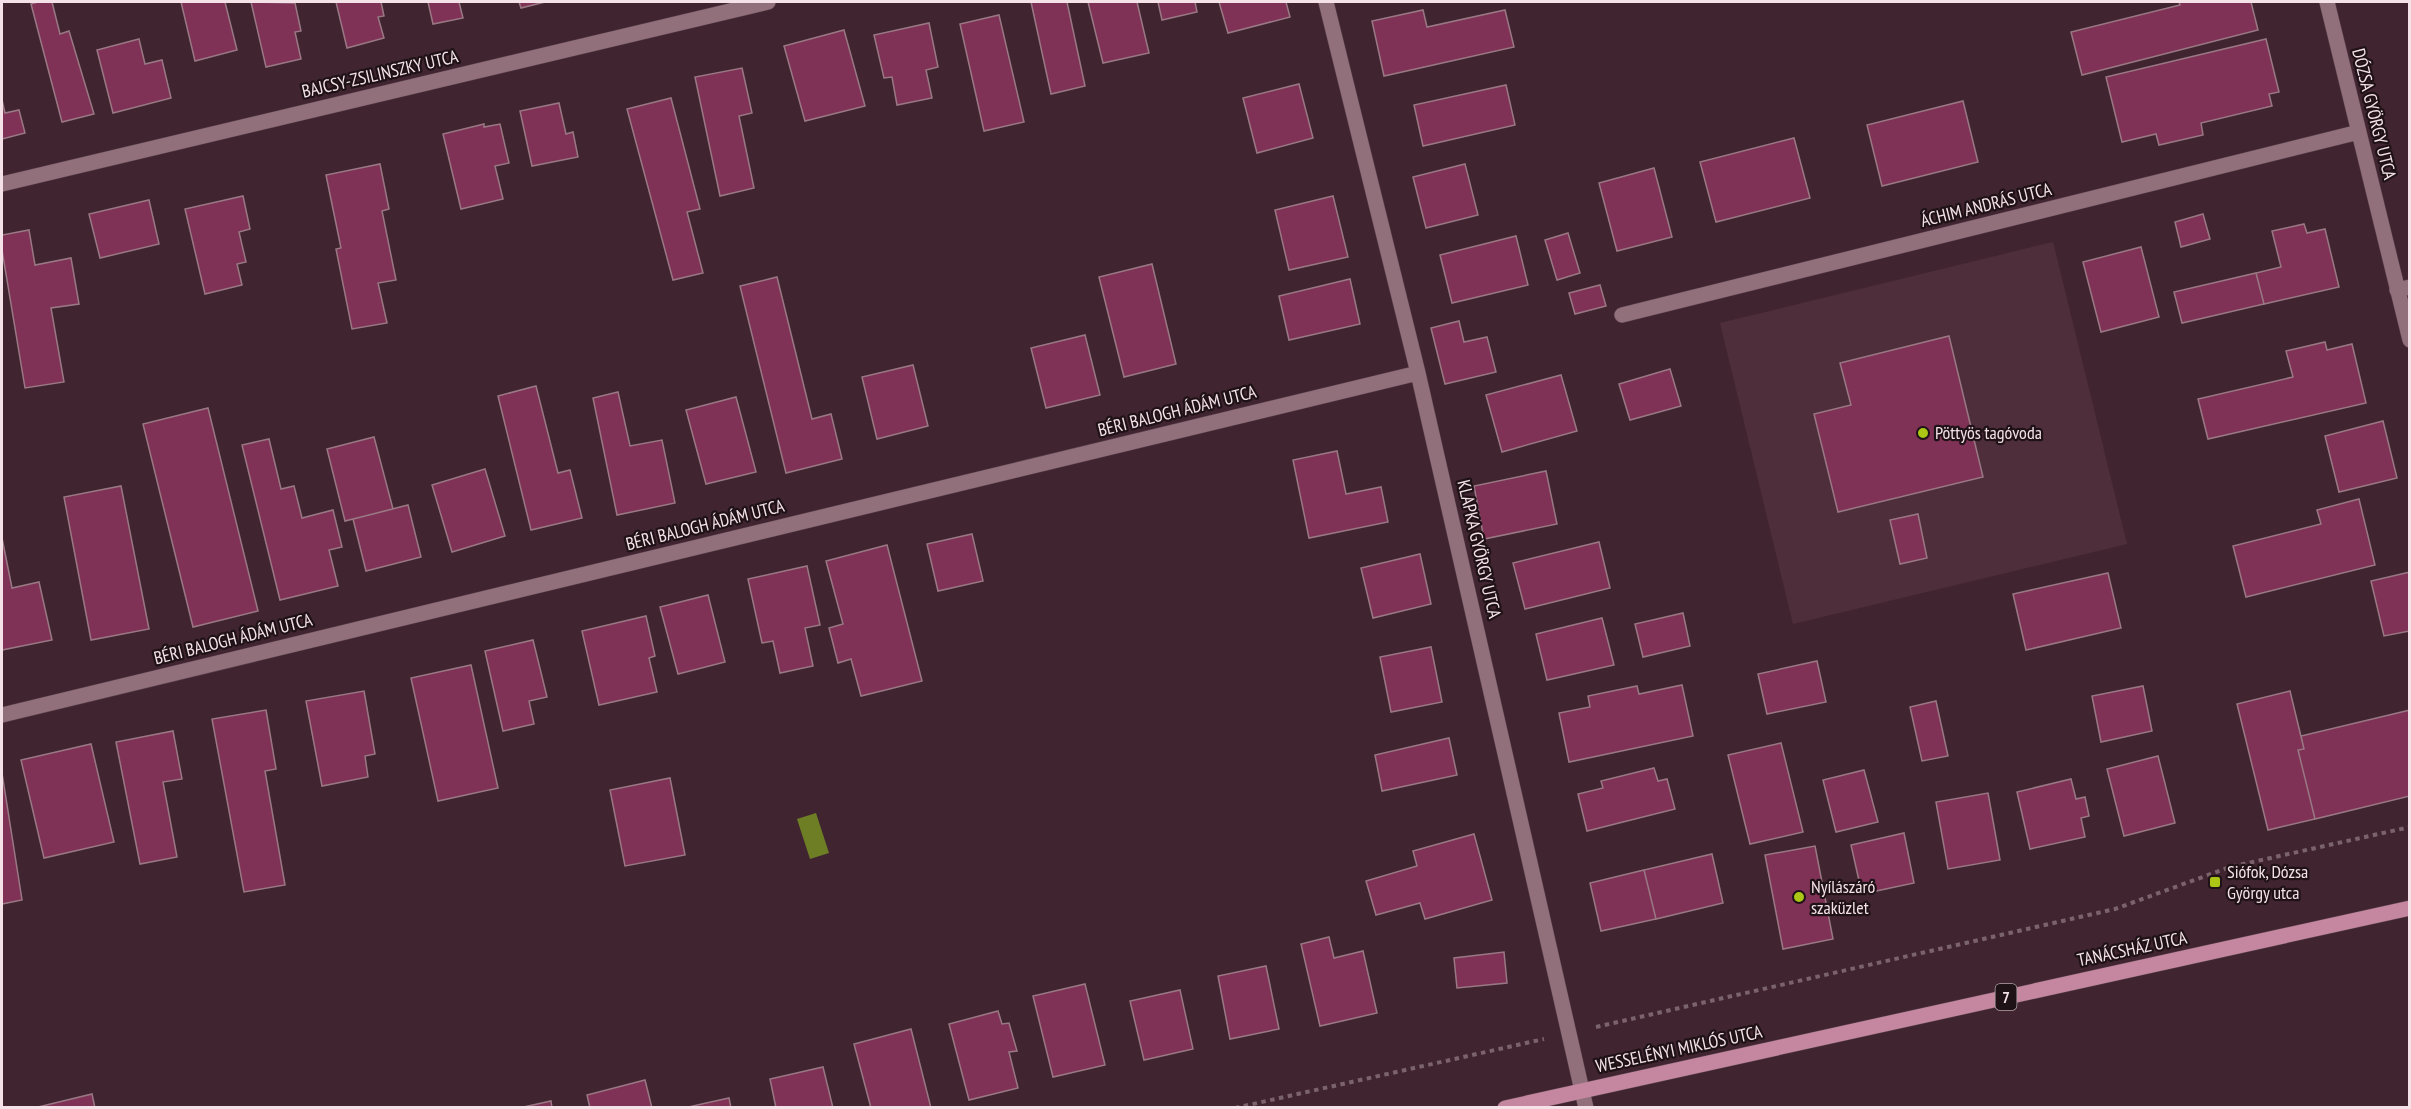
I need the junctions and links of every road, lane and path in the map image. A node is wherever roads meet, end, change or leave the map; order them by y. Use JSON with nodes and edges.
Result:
{"nodes":[{"id":1,"x":768,"y":2,"type":"edge"},
{"id":2,"x":1326,"y":2,"type":"edge"},
{"id":3,"x":2327,"y":2,"type":"edge"},
{"id":4,"x":2359,"y":132,"type":"junction"},
{"id":5,"x":2,"y":184,"type":"edge"},
{"id":6,"x":2403,"y":288,"type":"edge"},
{"id":7,"x":1622,"y":315,"type":"dead end"},
{"id":8,"x":2409,"y":340,"type":"edge"},
{"id":9,"x":1418,"y":373,"type":"junction"},
{"id":10,"x":2,"y":715,"type":"edge"},
{"id":11,"x":2409,"y":827,"type":"edge"},
{"id":12,"x":2409,"y":908,"type":"edge"},
{"id":13,"x":1862,"y":1029,"type":"joint"},
{"id":14,"x":1570,"y":1033,"type":"junction"},
{"id":15,"x":1581,"y":1091,"type":"junction"},
{"id":16,"x":1235,"y":1107,"type":"edge"},
{"id":17,"x":1505,"y":1107,"type":"edge"},
{"id":18,"x":1586,"y":1107,"type":"edge"}],
"edges":[{"from":1,"to":5,"type":"street","name":"BAJCSY-ZSILINSZKY UTCA"},
{"from":2,"to":9,"type":"street","name":"KLAPKA GYÖRGY UTCA"},
{"from":3,"to":4,"type":"street","name":"DÓZSA GYÖRGY UTCA"},
{"from":4,"to":6,"type":"street","name":"DÓZSA GYÖRGY UTCA"},
{"from":4,"to":7,"type":"street","name":"ÁCHIM ANDRÁS UTCA"},
{"from":6,"to":8,"type":"street","name":"DÓZSA GYÖRGY UTCA"},
{"from":9,"to":10,"type":"street","name":"BÉRI BALOGH ÁDÁM UTCA"},
{"from":9,"to":14,"type":"street","name":"KLAPKA GYÖRGY UTCA"},
{"from":11,"to":14,"type":"path"},
{"from":12,"to":13,"type":"main road","name":"TANÁCSHÁZ UTCA","number":"7"},
{"from":13,"to":15,"type":"main road","name":"WESSELÉNYI MIKLÓS UTCA","number":"7"},
{"from":14,"to":15,"type":"street","name":"KLAPKA GYÖRGY UTCA"},
{"from":14,"to":16,"type":"path"},
{"from":15,"to":17,"type":"main road","name":"WESSELÉNYI MIKLÓS UTCA","number":"7"},
{"from":15,"to":18,"type":"street","name":"KLAPKA GYÖRGY UTCA"}]}
